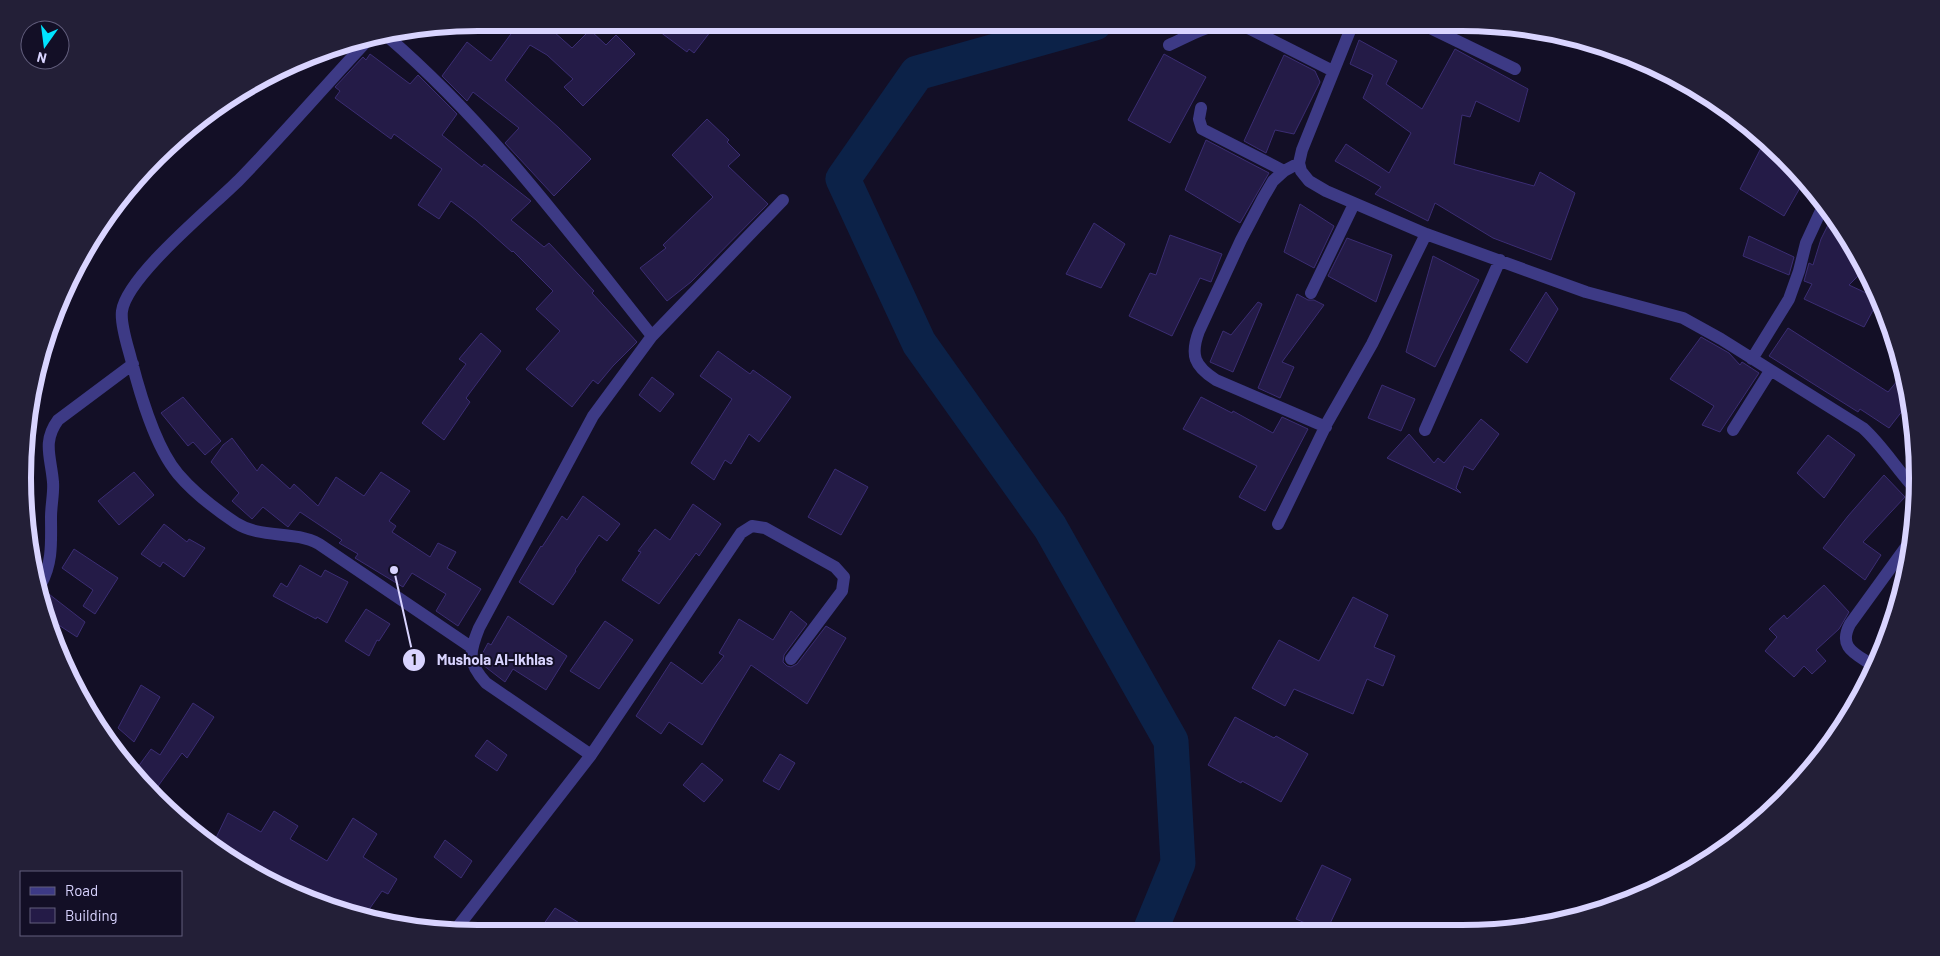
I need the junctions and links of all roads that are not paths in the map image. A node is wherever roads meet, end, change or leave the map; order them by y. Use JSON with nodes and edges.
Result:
{"nodes":[{"id":1,"x":1201,"y":31,"type":"edge"},
{"id":2,"x":1251,"y":31,"type":"edge"},
{"id":3,"x":1350,"y":31,"type":"edge"},
{"id":4,"x":1437,"y":31,"type":"edge"},
{"id":5,"x":391,"y":40,"type":"edge"},
{"id":6,"x":1169,"y":45,"type":"dead end"},
{"id":7,"x":362,"y":46,"type":"edge"},
{"id":8,"x":1515,"y":69,"type":"dead end"},
{"id":9,"x":1334,"y":71,"type":"junction"},
{"id":10,"x":1201,"y":108,"type":"dead end"},
{"id":11,"x":1299,"y":163,"type":"junction"},
{"id":12,"x":1284,"y":170,"type":"junction"},
{"id":13,"x":783,"y":200,"type":"dead end"},
{"id":14,"x":1354,"y":204,"type":"junction"},
{"id":15,"x":1820,"y":212,"type":"edge"},
{"id":16,"x":1426,"y":234,"type":"junction"},
{"id":17,"x":1500,"y":260,"type":"junction"},
{"id":18,"x":1311,"y":293,"type":"dead end"},
{"id":19,"x":652,"y":336,"type":"junction"},
{"id":20,"x":1752,"y":359,"type":"junction"},
{"id":21,"x":133,"y":364,"type":"junction"},
{"id":22,"x":1770,"y":371,"type":"junction"},
{"id":23,"x":1326,"y":427,"type":"junction"},
{"id":24,"x":1425,"y":430,"type":"dead end"},
{"id":25,"x":1733,"y":430,"type":"dead end"},
{"id":26,"x":1909,"y":482,"type":"edge"},
{"id":27,"x":1278,"y":524,"type":"dead end"},
{"id":28,"x":1902,"y":552,"type":"edge"},
{"id":29,"x":43,"y":579,"type":"edge"},
{"id":30,"x":471,"y":647,"type":"junction"},
{"id":31,"x":791,"y":659,"type":"dead end"},
{"id":32,"x":1869,"y":663,"type":"edge"},
{"id":33,"x":590,"y":755,"type":"junction"},
{"id":34,"x":459,"y":924,"type":"edge"}],
"edges":[{"from":1,"to":6,"type":"street"},
{"from":2,"to":9,"type":"street"},
{"from":3,"to":9,"type":"street"},
{"from":4,"to":8,"type":"street"},
{"from":5,"to":19,"type":"street"},
{"from":7,"to":21,"type":"street"},
{"from":9,"to":11,"type":"street"},
{"from":10,"to":12,"type":"street"},
{"from":11,"to":12,"type":"street"},
{"from":11,"to":14,"type":"street"},
{"from":12,"to":23,"type":"street"},
{"from":13,"to":19,"type":"street"},
{"from":14,"to":16,"type":"street"},
{"from":14,"to":18,"type":"street"},
{"from":15,"to":20,"type":"street"},
{"from":16,"to":17,"type":"street"},
{"from":16,"to":23,"type":"street"},
{"from":17,"to":20,"type":"street"},
{"from":17,"to":24,"type":"street"},
{"from":19,"to":30,"type":"street"},
{"from":20,"to":22,"type":"street"},
{"from":21,"to":29,"type":"street"},
{"from":21,"to":30,"type":"street"},
{"from":22,"to":25,"type":"street"},
{"from":22,"to":26,"type":"street"},
{"from":23,"to":27,"type":"street"},
{"from":28,"to":32,"type":"street"},
{"from":30,"to":33,"type":"street"},
{"from":31,"to":33,"type":"street"},
{"from":33,"to":34,"type":"street"}]}
